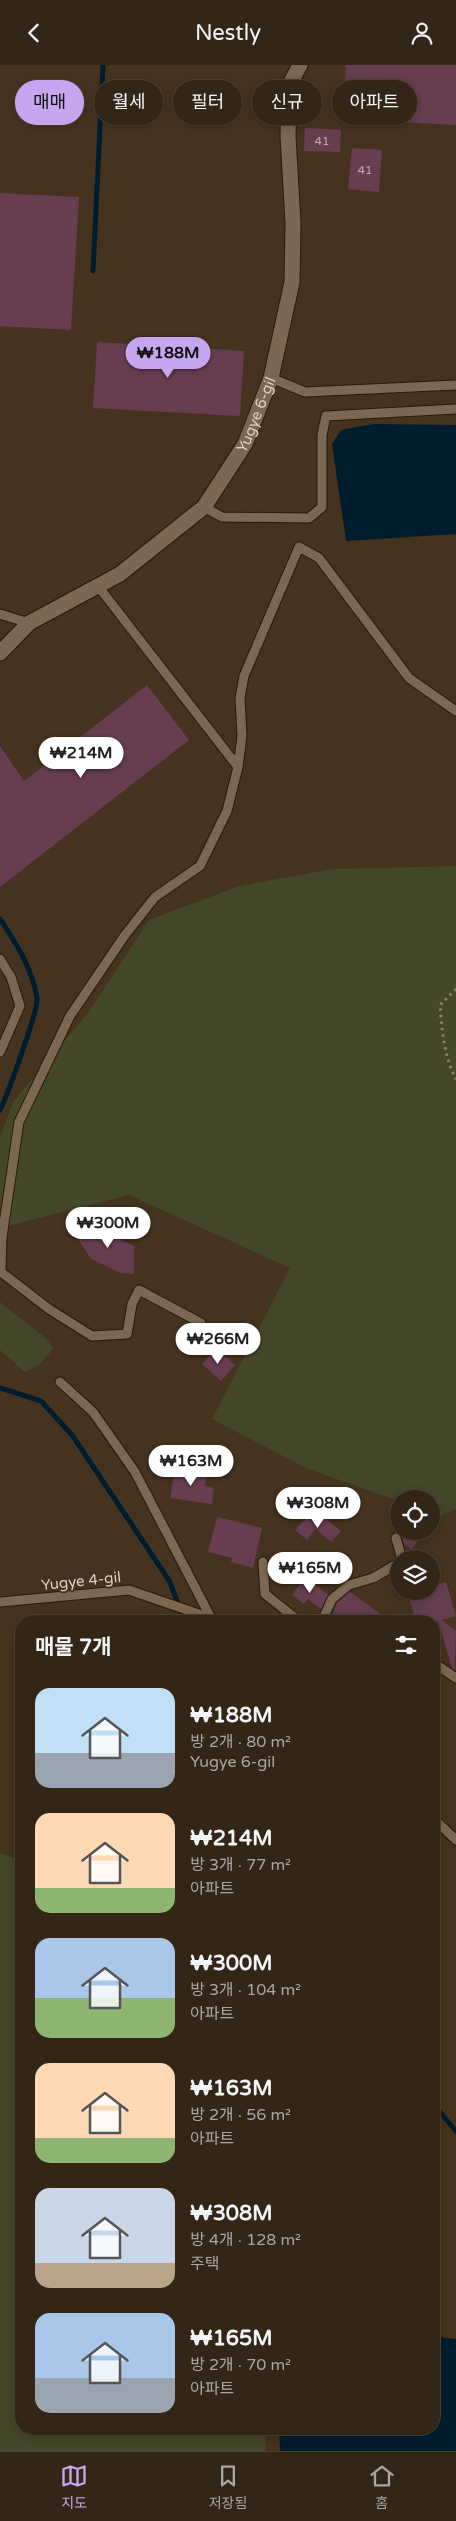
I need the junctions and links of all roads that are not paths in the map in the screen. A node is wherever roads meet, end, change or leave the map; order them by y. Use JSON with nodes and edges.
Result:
{"nodes":[{"id":1,"x":300,"y":65,"type":"edge"},
{"id":2,"x":271,"y":378,"type":"junction"},
{"id":3,"x":456,"y":385,"type":"edge"},
{"id":4,"x":456,"y":409,"type":"edge"},
{"id":5,"x":204,"y":507,"type":"junction"},
{"id":6,"x":98,"y":586,"type":"junction"},
{"id":7,"x":0,"y":614,"type":"edge"},
{"id":8,"x":29,"y":623,"type":"junction"},
{"id":9,"x":0,"y":653,"type":"edge"},
{"id":10,"x":456,"y":711,"type":"edge"},
{"id":11,"x":238,"y":767,"type":"junction"},
{"id":12,"x":0,"y":959,"type":"edge"},
{"id":13,"x":0,"y":1052,"type":"edge"},
{"id":14,"x":201,"y":1323,"type":"dead end"},
{"id":15,"x":60,"y":1382,"type":"dead end"},
{"id":16,"x":263,"y":1562,"type":"dead end"},
{"id":17,"x":390,"y":1568,"type":"edge"},
{"id":18,"x":0,"y":1602,"type":"edge"},
{"id":19,"x":200,"y":1615,"type":"edge"},
{"id":20,"x":210,"y":1615,"type":"edge"},
{"id":21,"x":291,"y":1615,"type":"edge"},
{"id":22,"x":325,"y":1615,"type":"edge"},
{"id":23,"x":440,"y":1667,"type":"edge"},
{"id":24,"x":456,"y":1678,"type":"edge"},
{"id":25,"x":440,"y":1825,"type":"edge"},
{"id":26,"x":456,"y":1840,"type":"edge"}],
"edges":[{"from":1,"to":2,"type":"street","name":"Yugye 6-gil"},
{"from":2,"to":3,"type":"lane"},
{"from":2,"to":5,"type":"street","name":"Yugye 6-gil"},
{"from":4,"to":5,"type":"lane"},
{"from":5,"to":6,"type":"street","name":"Yugye 6-gil"},
{"from":6,"to":8,"type":"street","name":"Yugye 6-gil"},
{"from":6,"to":11,"type":"lane"},
{"from":7,"to":8,"type":"lane"},
{"from":8,"to":9,"type":"street","name":"Yugye 6-gil"},
{"from":10,"to":11,"type":"lane"},
{"from":11,"to":14,"type":"lane"},
{"from":12,"to":13,"type":"lane"},
{"from":15,"to":20,"type":"lane"},
{"from":16,"to":21,"type":"lane"},
{"from":17,"to":22,"type":"lane"},
{"from":18,"to":19,"type":"lane","name":"Yugye 4-gil"},
{"from":23,"to":24,"type":"lane"},
{"from":25,"to":26,"type":"lane"}]}
